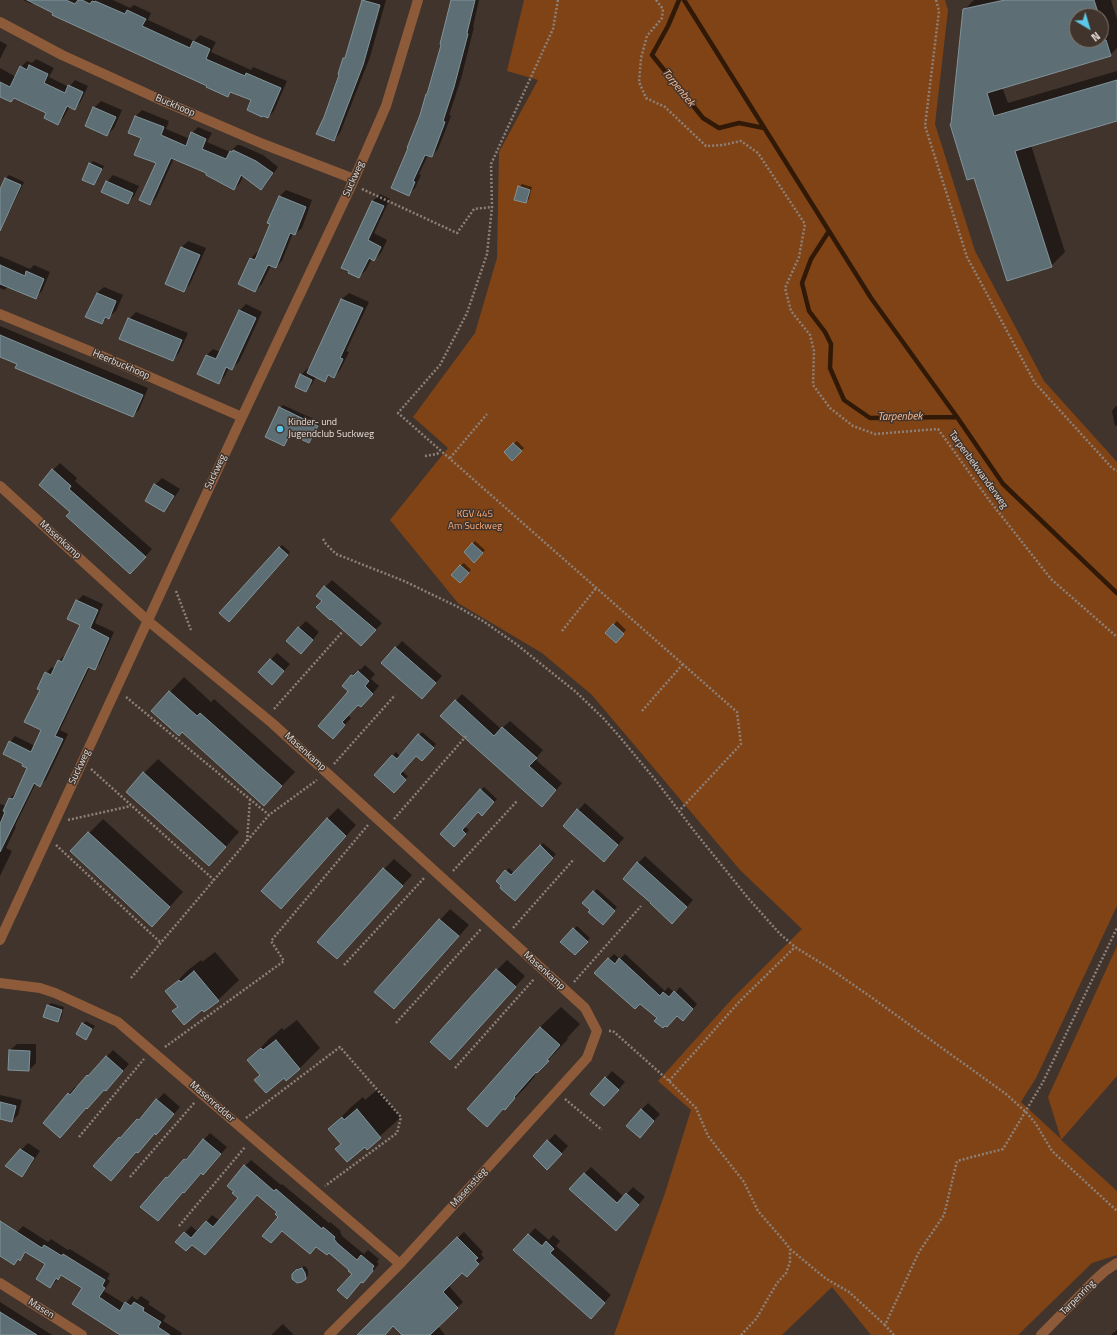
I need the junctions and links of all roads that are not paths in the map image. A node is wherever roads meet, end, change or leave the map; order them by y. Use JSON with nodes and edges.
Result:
{"nodes":[{"id":1,"x":418,"y":0,"type":"edge"},
{"id":2,"x":0,"y":22,"type":"edge"},
{"id":3,"x":353,"y":182,"type":"junction"},
{"id":4,"x":0,"y":314,"type":"edge"},
{"id":5,"x":242,"y":417,"type":"junction"},
{"id":6,"x":0,"y":486,"type":"edge"},
{"id":7,"x":147,"y":620,"type":"junction"},
{"id":8,"x":0,"y":940,"type":"edge"},
{"id":9,"x":0,"y":983,"type":"edge"},
{"id":10,"x":597,"y":1031,"type":"joint"},
{"id":11,"x":1117,"y":1263,"type":"edge"},
{"id":12,"x":400,"y":1264,"type":"junction"},
{"id":13,"x":0,"y":1283,"type":"edge"},
{"id":14,"x":82,"y":1335,"type":"edge"},
{"id":15,"x":329,"y":1335,"type":"edge"},
{"id":16,"x":1041,"y":1335,"type":"edge"}],
"edges":[{"from":1,"to":3,"type":"street","name":"Suckweg"},
{"from":2,"to":3,"type":"street","name":"Buckhoop"},
{"from":3,"to":5,"type":"street","name":"Suckweg"},
{"from":4,"to":5,"type":"street","name":"Heerbuckhoop"},
{"from":5,"to":7,"type":"street","name":"Suckweg"},
{"from":6,"to":7,"type":"street","name":"Masenkamp"},
{"from":7,"to":8,"type":"street","name":"Suckweg"},
{"from":7,"to":10,"type":"street","name":"Masenkamp"},
{"from":9,"to":12,"type":"street","name":"Masenredder"},
{"from":10,"to":12,"type":"street","name":"Masenstieg"},
{"from":11,"to":16,"type":"street","name":"Tarpenring"},
{"from":12,"to":15,"type":"street","name":"Masenstieg"},
{"from":13,"to":14,"type":"street","name":"Masen"}]}
